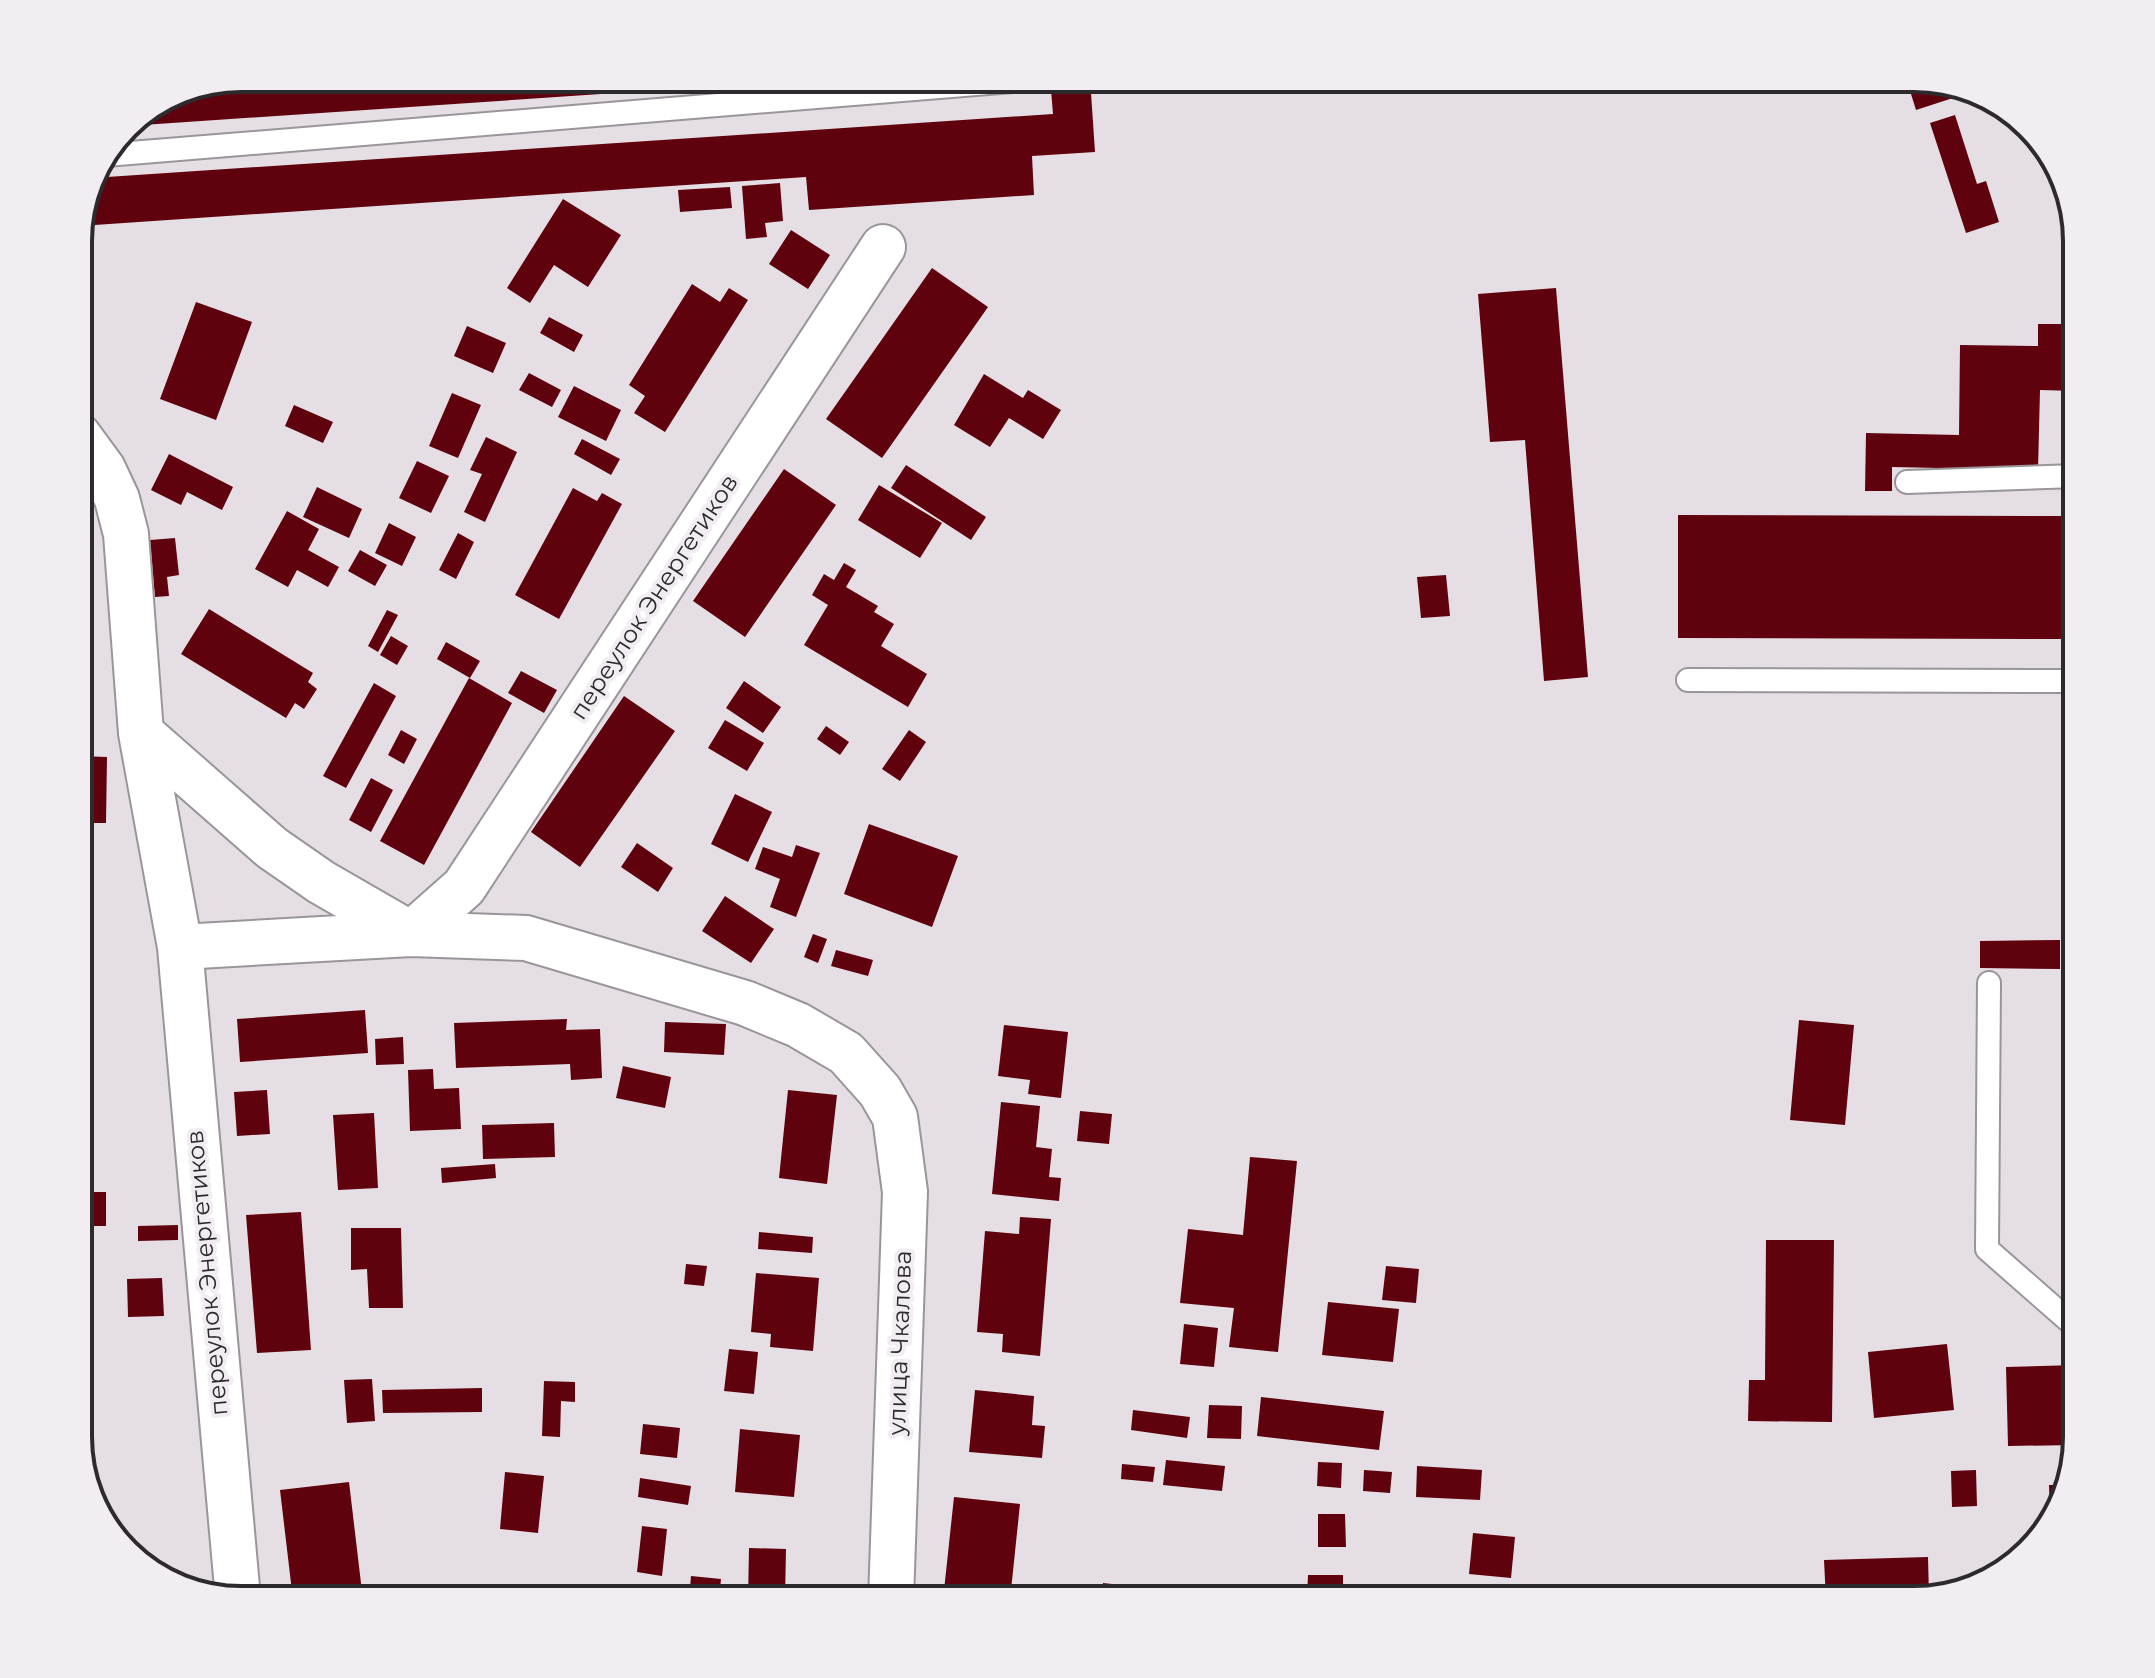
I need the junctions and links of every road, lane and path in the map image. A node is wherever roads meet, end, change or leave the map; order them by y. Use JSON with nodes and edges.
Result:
{"nodes":[{"id":1,"x":878,"y":92,"type":"edge"},
{"id":2,"x":120,"y":154,"type":"edge"},
{"id":3,"x":883,"y":247,"type":"dead end"},
{"id":4,"x":92,"y":456,"type":"edge"},
{"id":5,"x":2063,"y":476,"type":"edge"},
{"id":6,"x":1907,"y":482,"type":"dead end"},
{"id":7,"x":1688,"y":680,"type":"dead end"},
{"id":8,"x":2063,"y":681,"type":"edge"},
{"id":9,"x":141,"y":733,"type":"junction"},
{"id":10,"x":411,"y":934,"type":"junction"},
{"id":11,"x":180,"y":947,"type":"junction"},
{"id":12,"x":1989,"y":983,"type":"dead end"},
{"id":13,"x":2063,"y":1316,"type":"edge"},
{"id":14,"x":237,"y":1586,"type":"edge"},
{"id":15,"x":891,"y":1586,"type":"edge"}],
"edges":[{"from":1,"to":2,"type":"lane"},
{"from":3,"to":10,"type":"street","name":"переулок Энергетиков"},
{"from":4,"to":9,"type":"street","name":"переулок Энергетиков"},
{"from":5,"to":6,"type":"lane"},
{"from":7,"to":8,"type":"lane"},
{"from":9,"to":10,"type":"street"},
{"from":9,"to":11,"type":"street","name":"переулок Энергетиков"},
{"from":10,"to":11,"type":"street"},
{"from":10,"to":15,"type":"street","name":"улица Чкалова"},
{"from":11,"to":14,"type":"street","name":"переулок Энергетиков"},
{"from":12,"to":13,"type":"lane"}]}
